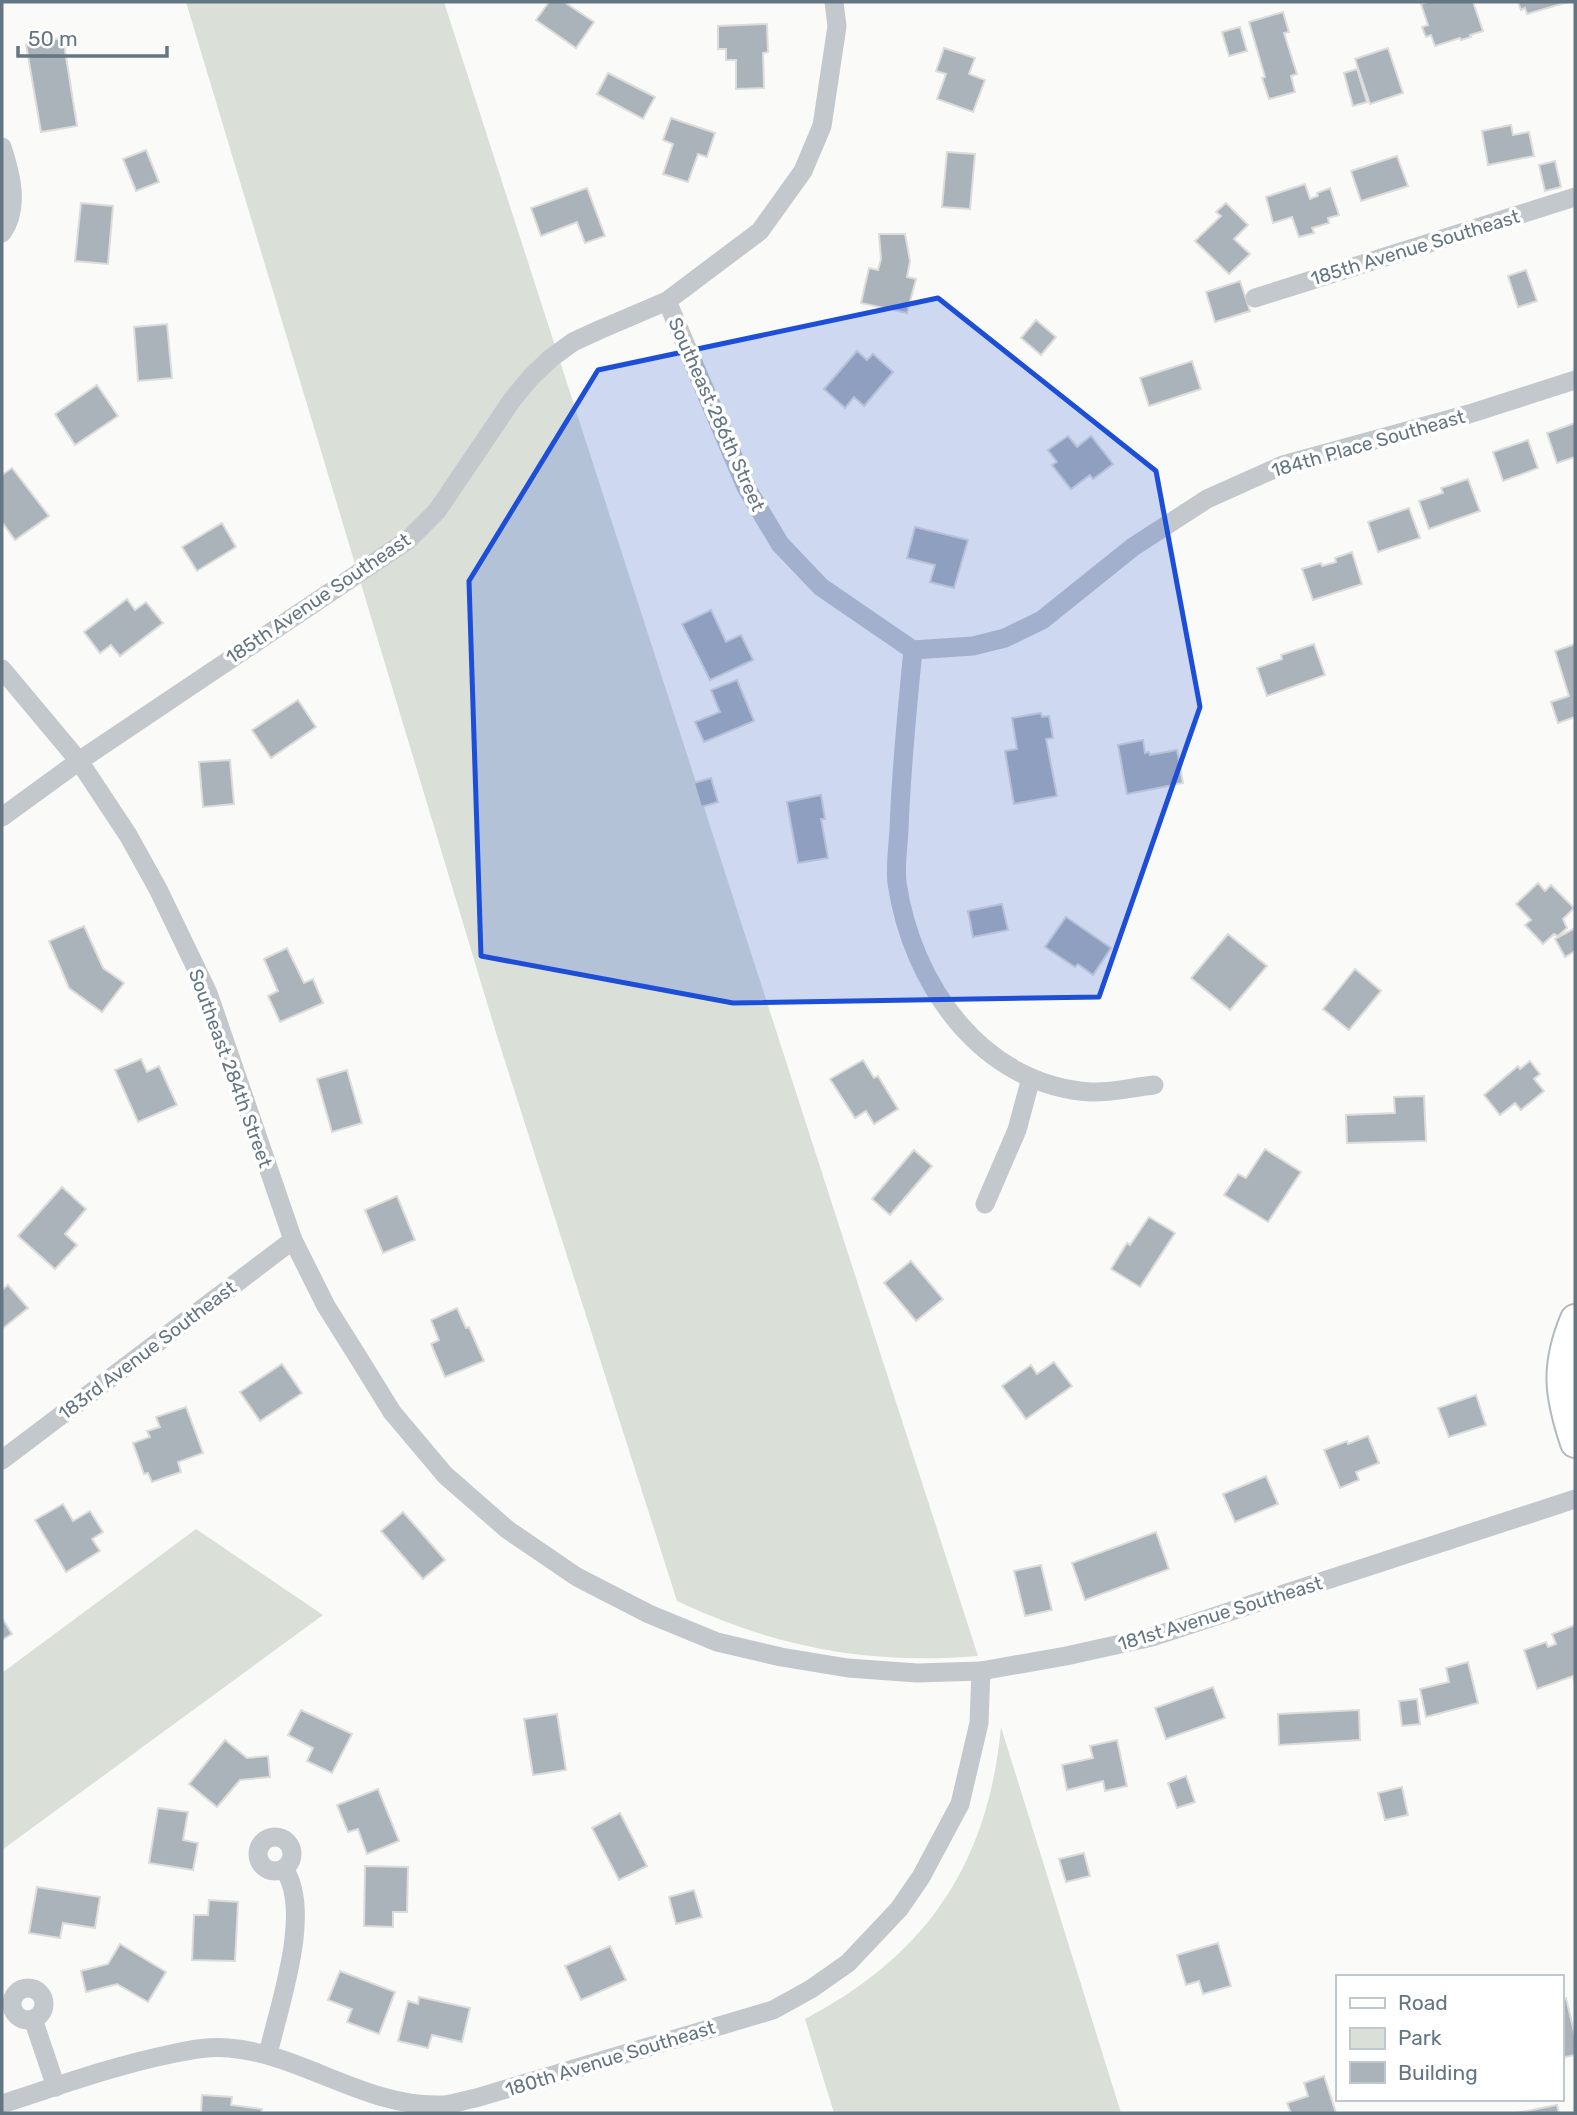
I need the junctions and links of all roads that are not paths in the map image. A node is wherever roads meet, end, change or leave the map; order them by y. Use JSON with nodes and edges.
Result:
{"nodes":[{"id":1,"x":834,"y":2,"type":"edge"},
{"id":2,"x":2,"y":146,"type":"edge"},
{"id":3,"x":1575,"y":197,"type":"edge"},
{"id":4,"x":2,"y":233,"type":"edge"},
{"id":5,"x":1255,"y":298,"type":"dead end"},
{"id":6,"x":667,"y":301,"type":"junction"},
{"id":7,"x":1575,"y":380,"type":"edge"},
{"id":8,"x":913,"y":650,"type":"junction"},
{"id":9,"x":2,"y":669,"type":"edge"},
{"id":10,"x":79,"y":761,"type":"junction"},
{"id":11,"x":2,"y":817,"type":"edge"},
{"id":12,"x":1031,"y":1078,"type":"junction"},
{"id":13,"x":1154,"y":1084,"type":"dead end"},
{"id":14,"x":985,"y":1204,"type":"dead end"},
{"id":15,"x":293,"y":1240,"type":"junction"},
{"id":16,"x":1575,"y":1319,"type":"edge"},
{"id":17,"x":1575,"y":1443,"type":"edge"},
{"id":18,"x":2,"y":1460,"type":"edge"},
{"id":19,"x":445,"y":1475,"type":"joint"},
{"id":20,"x":1575,"y":1499,"type":"edge"},
{"id":21,"x":981,"y":1671,"type":"junction"},
{"id":22,"x":284,"y":1869,"type":"dead end"},
{"id":23,"x":33,"y":2019,"type":"dead end"},
{"id":24,"x":268,"y":2054,"type":"junction"},
{"id":25,"x":56,"y":2087,"type":"junction"},
{"id":26,"x":2,"y":2104,"type":"edge"}],
"edges":[{"from":1,"to":6,"type":"street","name":"185th Avenue Southeast"},
{"from":2,"to":4,"type":"street"},
{"from":3,"to":5,"type":"street","name":"185th Avenue Southeast"},
{"from":6,"to":8,"type":"street","name":"Southeast 286th Street"},
{"from":6,"to":10,"type":"street","name":"185th Avenue Southeast"},
{"from":7,"to":8,"type":"street","name":"184th Place Southeast"},
{"from":8,"to":12,"type":"street"},
{"from":9,"to":10,"type":"street","name":"Southeast 284th Street"},
{"from":10,"to":11,"type":"street","name":"185th Avenue Southeast"},
{"from":10,"to":15,"type":"street","name":"Southeast 284th Street"},
{"from":12,"to":13,"type":"street"},
{"from":12,"to":14,"type":"street"},
{"from":15,"to":18,"type":"street","name":"183rd Avenue Southeast"},
{"from":15,"to":19,"type":"street","name":"Southeast 284th Street"},
{"from":16,"to":17,"type":"street"},
{"from":19,"to":21,"type":"street","name":"181st Avenue Southeast"},
{"from":20,"to":21,"type":"street","name":"181st Avenue Southeast"},
{"from":21,"to":24,"type":"street","name":"180th Avenue Southeast"},
{"from":22,"to":24,"type":"street"},
{"from":23,"to":25,"type":"street"},
{"from":24,"to":25,"type":"street","name":"180th Avenue Southeast"},
{"from":25,"to":26,"type":"street","name":"180th Avenue Southeast"}]}
